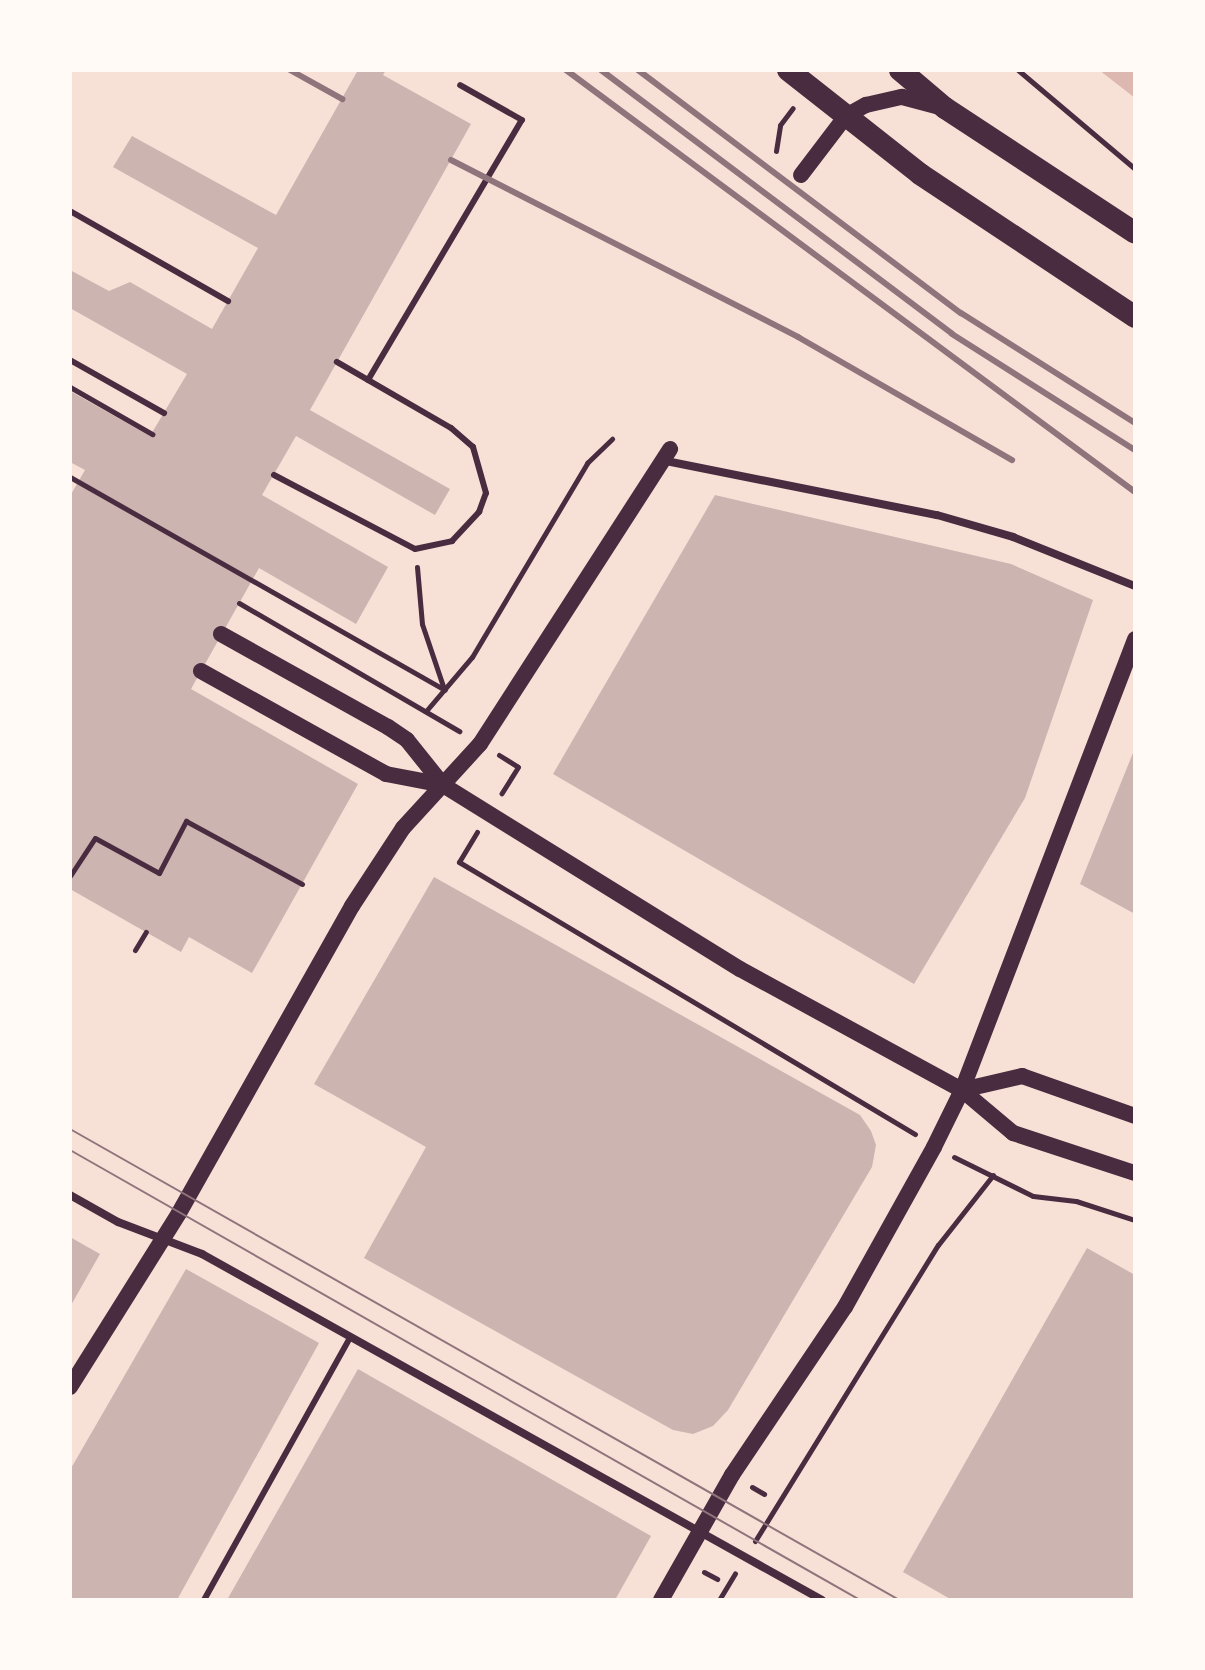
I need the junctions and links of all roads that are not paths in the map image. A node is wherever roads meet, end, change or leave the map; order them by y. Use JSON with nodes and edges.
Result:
{"nodes":[{"id":1,"x":788,"y":70,"type":"edge"},
{"id":2,"x":900,"y":70,"type":"edge"},
{"id":3,"x":460,"y":85,"type":"dead end"},
{"id":4,"x":945,"y":108,"type":"junction"},
{"id":5,"x":846,"y":116,"type":"junction"},
{"id":6,"x":801,"y":175,"type":"dead end"},
{"id":7,"x":70,"y":211,"type":"edge"},
{"id":8,"x":1135,"y":233,"type":"edge"},
{"id":9,"x":228,"y":301,"type":"dead end"},
{"id":10,"x":1135,"y":317,"type":"edge"},
{"id":11,"x":70,"y":360,"type":"edge"},
{"id":12,"x":337,"y":362,"type":"dead end"},
{"id":13,"x":368,"y":380,"type":"junction"},
{"id":14,"x":164,"y":413,"type":"dead end"},
{"id":15,"x":668,"y":455,"type":"joint"},
{"id":16,"x":274,"y":475,"type":"dead end"},
{"id":17,"x":1135,"y":586,"type":"edge"},
{"id":18,"x":221,"y":634,"type":"dead end"},
{"id":19,"x":1135,"y":639,"type":"edge"},
{"id":20,"x":201,"y":671,"type":"dead end"},
{"id":21,"x":443,"y":785,"type":"junction"},
{"id":22,"x":962,"y":1090,"type":"junction"},
{"id":23,"x":1135,"y":1116,"type":"edge"},
{"id":24,"x":1135,"y":1173,"type":"edge"},
{"id":25,"x":70,"y":1195,"type":"edge"},
{"id":26,"x":164,"y":1238,"type":"junction"},
{"id":27,"x":350,"y":1338,"type":"junction"},
{"id":28,"x":70,"y":1387,"type":"edge"},
{"id":29,"x":699,"y":1533,"type":"junction"},
{"id":30,"x":204,"y":1600,"type":"edge"},
{"id":31,"x":661,"y":1600,"type":"edge"},
{"id":32,"x":822,"y":1600,"type":"edge"}],
"edges":[{"from":1,"to":5,"type":"highway"},
{"from":2,"to":4,"type":"highway"},
{"from":3,"to":13,"type":"lane"},
{"from":4,"to":5,"type":"main road"},
{"from":4,"to":8,"type":"highway"},
{"from":5,"to":6,"type":"main road"},
{"from":5,"to":10,"type":"highway"},
{"from":7,"to":9,"type":"lane"},
{"from":11,"to":14,"type":"lane"},
{"from":12,"to":13,"type":"lane"},
{"from":13,"to":16,"type":"lane"},
{"from":15,"to":17,"type":"street"},
{"from":15,"to":21,"type":"main road"},
{"from":18,"to":21,"type":"main road"},
{"from":19,"to":22,"type":"main road"},
{"from":20,"to":21,"type":"main road"},
{"from":21,"to":22,"type":"main road"},
{"from":21,"to":26,"type":"main road"},
{"from":22,"to":23,"type":"main road"},
{"from":22,"to":24,"type":"main road"},
{"from":22,"to":29,"type":"main road"},
{"from":25,"to":26,"type":"street"},
{"from":26,"to":27,"type":"street"},
{"from":26,"to":28,"type":"main road"},
{"from":27,"to":29,"type":"street"},
{"from":27,"to":30,"type":"lane"},
{"from":29,"to":31,"type":"main road"},
{"from":29,"to":32,"type":"street"}]}
